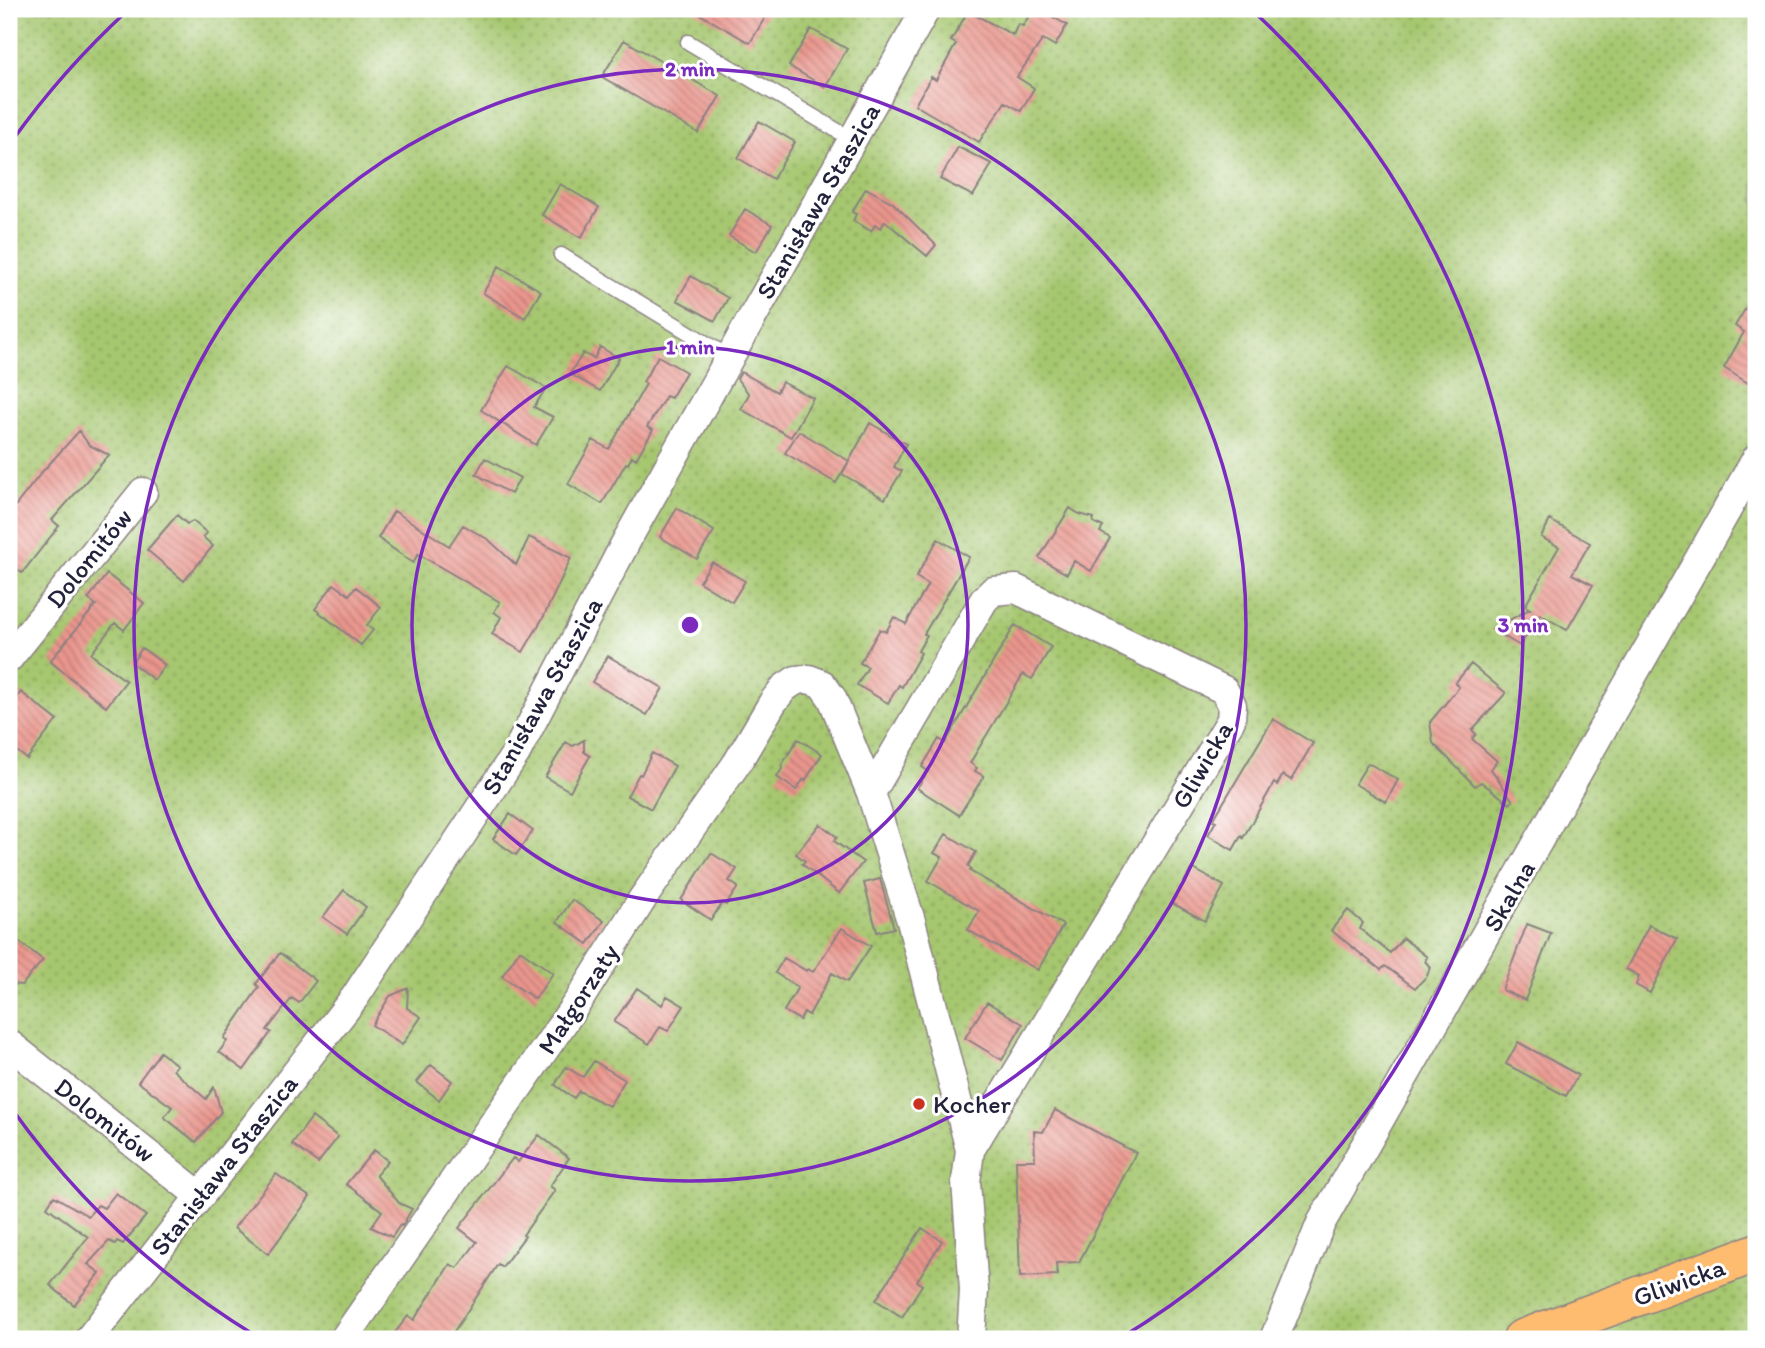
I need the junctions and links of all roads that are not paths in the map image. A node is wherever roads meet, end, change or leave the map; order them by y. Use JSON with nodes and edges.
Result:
{"nodes":[{"id":1,"x":926,"y":9,"type":"edge"},
{"id":2,"x":688,"y":42,"type":"dead end"},
{"id":3,"x":853,"y":141,"type":"junction"},
{"id":4,"x":561,"y":255,"type":"dead end"},
{"id":5,"x":729,"y":357,"type":"junction"},
{"id":6,"x":1756,"y":459,"type":"edge"},
{"id":7,"x":143,"y":492,"type":"dead end"},
{"id":8,"x":9,"y":658,"type":"edge"},
{"id":9,"x":822,"y":684,"type":"joint"},
{"id":10,"x":871,"y":793,"type":"junction"},
{"id":11,"x":9,"y":1044,"type":"edge"},
{"id":12,"x":970,"y":1150,"type":"junction"},
{"id":13,"x":201,"y":1196,"type":"junction"},
{"id":14,"x":1756,"y":1253,"type":"edge"},
{"id":15,"x":89,"y":1339,"type":"edge"},
{"id":16,"x":344,"y":1339,"type":"edge"},
{"id":17,"x":971,"y":1339,"type":"edge"},
{"id":18,"x":1274,"y":1339,"type":"edge"},
{"id":19,"x":1522,"y":1339,"type":"edge"}],
"edges":[{"from":1,"to":3,"type":"street","name":"Stanisława Staszica"},
{"from":2,"to":3,"type":"lane"},
{"from":3,"to":5,"type":"street","name":"Stanisława Staszica"},
{"from":4,"to":5,"type":"lane"},
{"from":5,"to":13,"type":"street","name":"Stanisława Staszica"},
{"from":6,"to":18,"type":"street","name":"Skalna"},
{"from":7,"to":8,"type":"street","name":"Dolomitów"},
{"from":9,"to":10,"type":"street","name":"Gliwicka"},
{"from":9,"to":16,"type":"street","name":"Małgorzaty"},
{"from":10,"to":12,"type":"street","name":"Gliwicka"},
{"from":10,"to":12,"type":"street","name":"Gliwicka"},
{"from":11,"to":13,"type":"street","name":"Dolomitów"},
{"from":12,"to":17,"type":"street","name":"Gliwicka"},
{"from":13,"to":15,"type":"street","name":"Stanisława Staszica"},
{"from":14,"to":19,"type":"main road","name":"Gliwicka"}]}
